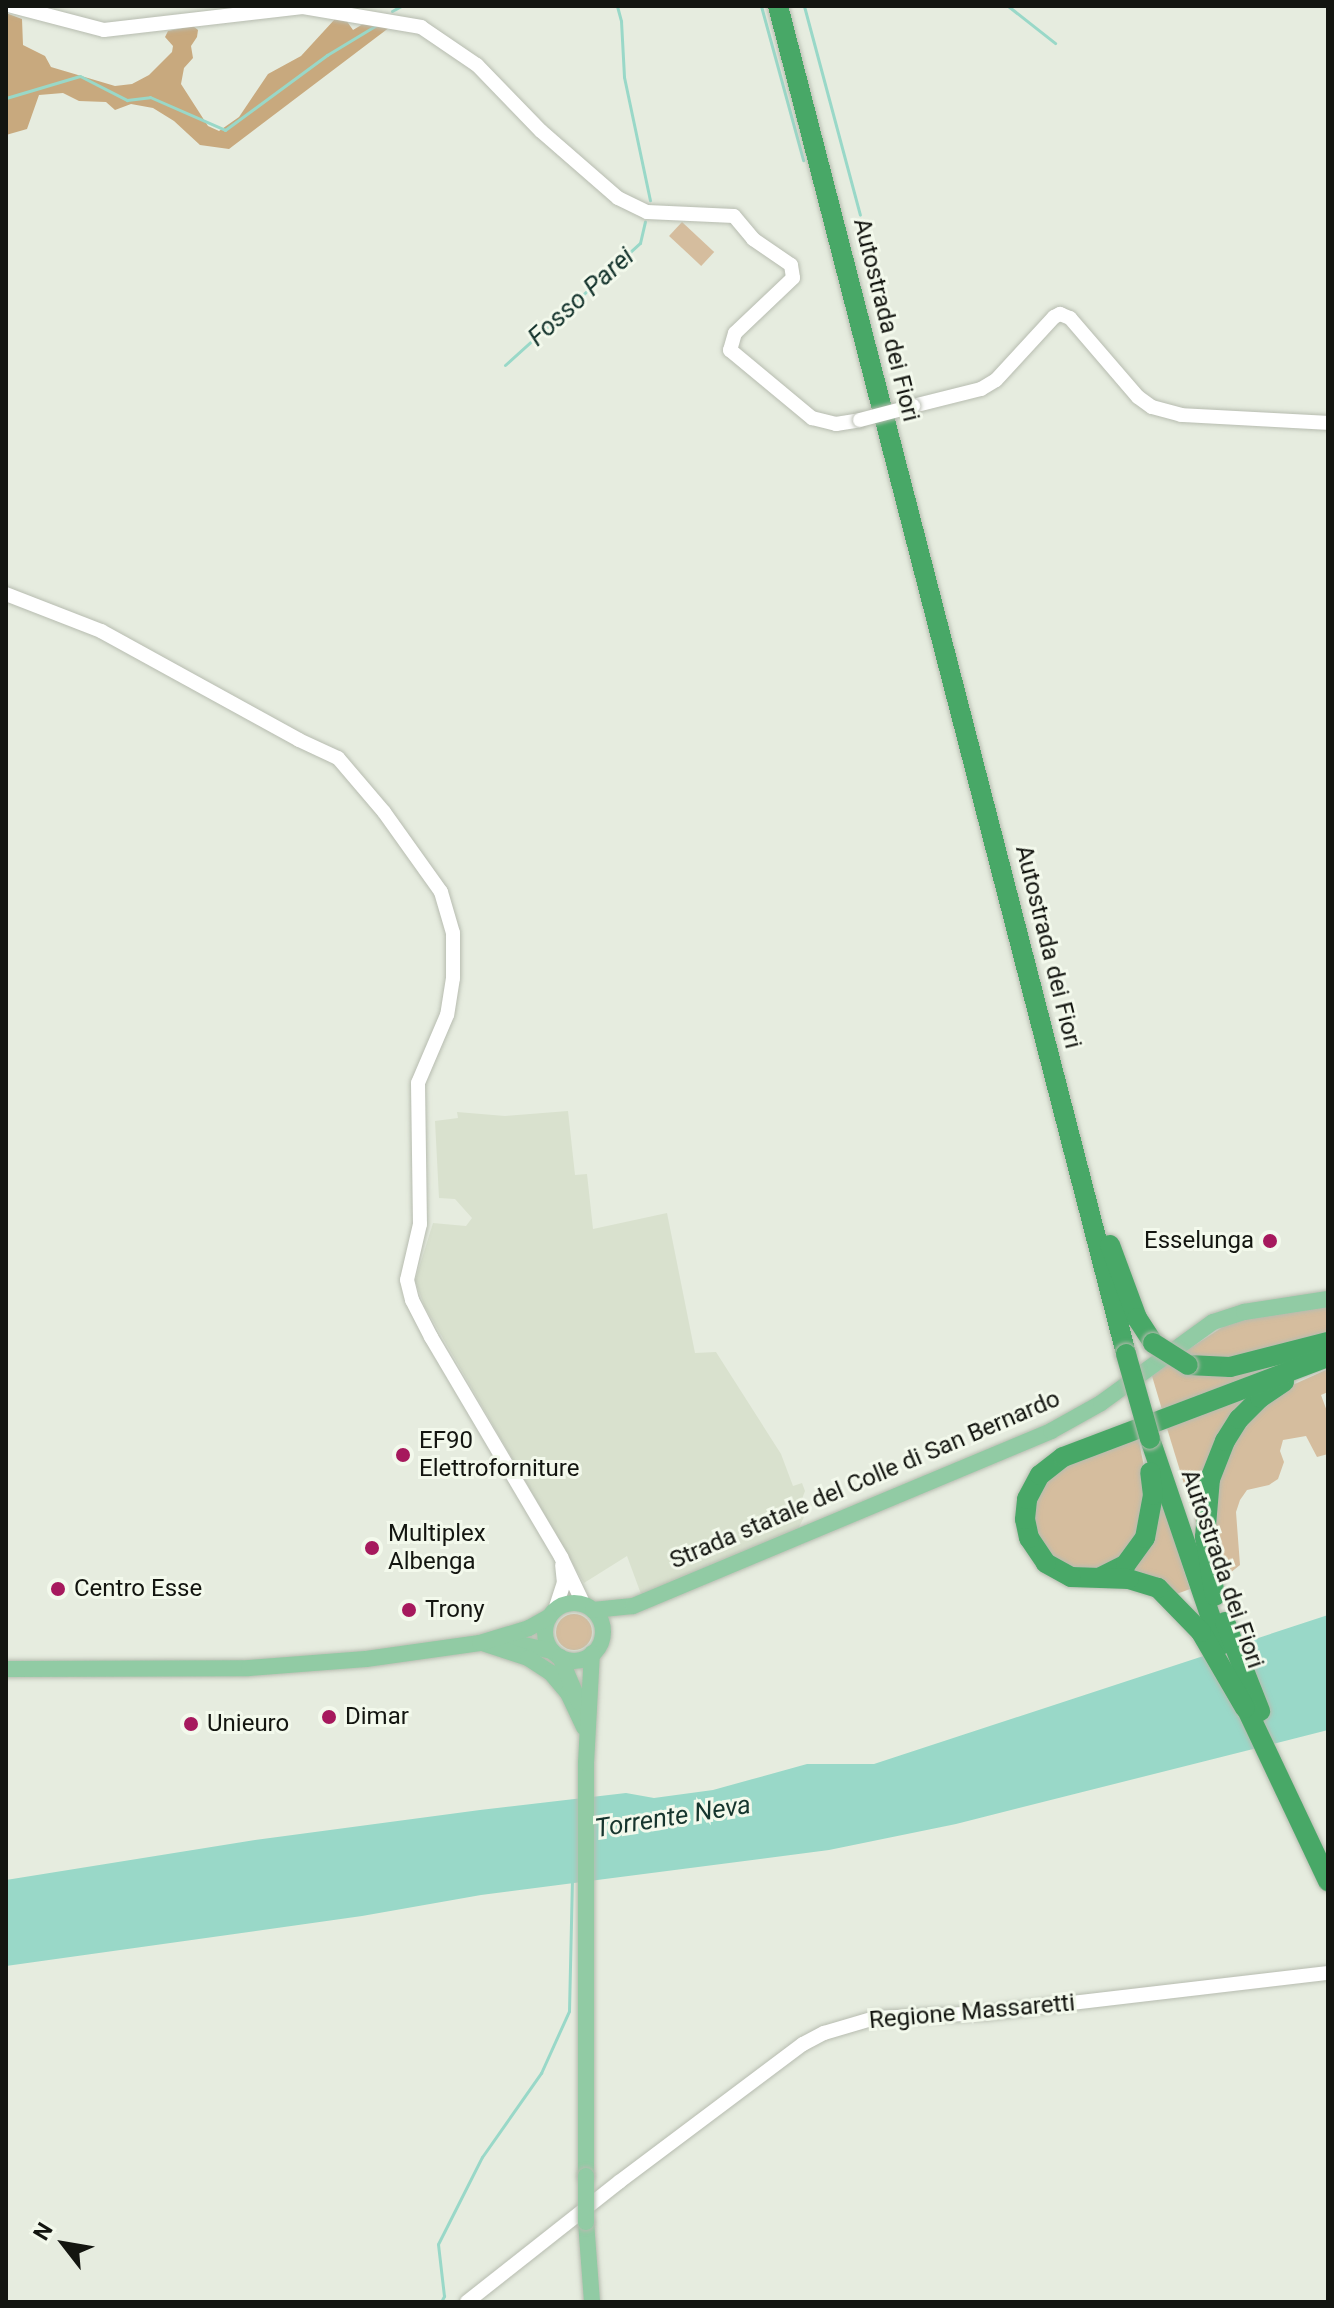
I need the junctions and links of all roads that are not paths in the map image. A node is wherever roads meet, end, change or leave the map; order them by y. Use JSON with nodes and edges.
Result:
{"nodes":[{"id":1,"x":12,"y":6,"type":"edge"},
{"id":2,"x":778,"y":6,"type":"edge"},
{"id":3,"x":790,"y":6,"type":"edge"},
{"id":4,"x":1328,"y":423,"type":"edge"},
{"id":5,"x":6,"y":594,"type":"edge"},
{"id":6,"x":1328,"y":1299,"type":"edge"},
{"id":7,"x":1138,"y":1349,"type":"junction"},
{"id":8,"x":1326,"y":1353,"type":"edge"},
{"id":9,"x":1151,"y":1437,"type":"junction"},
{"id":10,"x":561,"y":1557,"type":"junction"},
{"id":11,"x":1097,"y":1579,"type":"junction"},
{"id":12,"x":1209,"y":1598,"type":"junction"},
{"id":13,"x":633,"y":1606,"type":"junction"},
{"id":14,"x":588,"y":1607,"type":"junction"},
{"id":15,"x":552,"y":1613,"type":"junction"},
{"id":16,"x":602,"y":1635,"type":"junction"},
{"id":17,"x":488,"y":1642,"type":"junction"},
{"id":18,"x":592,"y":1653,"type":"junction"},
{"id":19,"x":556,"y":1654,"type":"junction"},
{"id":20,"x":6,"y":1669,"type":"edge"},
{"id":21,"x":1245,"y":1708,"type":"junction"},
{"id":22,"x":584,"y":1726,"type":"junction"},
{"id":23,"x":1328,"y":1856,"type":"edge"},
{"id":24,"x":1328,"y":1881,"type":"edge"},
{"id":25,"x":1328,"y":1973,"type":"edge"},
{"id":26,"x":467,"y":2302,"type":"edge"},
{"id":27,"x":592,"y":2302,"type":"edge"}],
"edges":[{"from":1,"to":4,"type":"street","bridge":true},
{"from":2,"to":7,"type":"highway","name":"Autostrada dei Fiori"},
{"from":3,"to":7,"type":"highway","name":"Autostrada dei Fiori"},
{"from":5,"to":10,"type":"street"},
{"from":6,"to":13,"type":"main road","name":"Strada statale del Colle di San Bernardo"},
{"from":7,"to":8,"type":"highway","bridge":true},
{"from":7,"to":9,"type":"highway","name":"Autostrada dei Fiori"},
{"from":7,"to":9,"type":"highway","name":"Autostrada dei Fiori","bridge":true},
{"from":8,"to":11,"type":"highway"},
{"from":8,"to":12,"type":"highway"},
{"from":9,"to":11,"type":"highway"},
{"from":9,"to":12,"type":"highway","name":"Autostrada dei Fiori"},
{"from":10,"to":14,"type":"street"},
{"from":10,"to":15,"type":"street"},
{"from":11,"to":21,"type":"highway"},
{"from":12,"to":21,"type":"highway","name":"Autostrada dei Fiori"},
{"from":12,"to":23,"type":"highway","name":"Autostrada dei Fiori"},
{"from":13,"to":14,"type":"main road","name":"Strada statale del Colle di San Bernardo"},
{"from":13,"to":16,"type":"main road","name":"Strada statale del Colle di San Bernardo"},
{"from":14,"to":15,"type":"main road"},
{"from":14,"to":16,"type":"main road"},
{"from":15,"to":17,"type":"main road"},
{"from":15,"to":19,"type":"main road"},
{"from":16,"to":18,"type":"main road"},
{"from":17,"to":19,"type":"main road"},
{"from":17,"to":20,"type":"main road"},
{"from":17,"to":22,"type":"main road"},
{"from":18,"to":19,"type":"main road"},
{"from":18,"to":22,"type":"main road"},
{"from":19,"to":22,"type":"main road"},
{"from":21,"to":24,"type":"highway","name":"Autostrada dei Fiori"},
{"from":22,"to":27,"type":"main road","bridge":true},
{"from":25,"to":26,"type":"street","name":"Regione Massaretti"}]}
